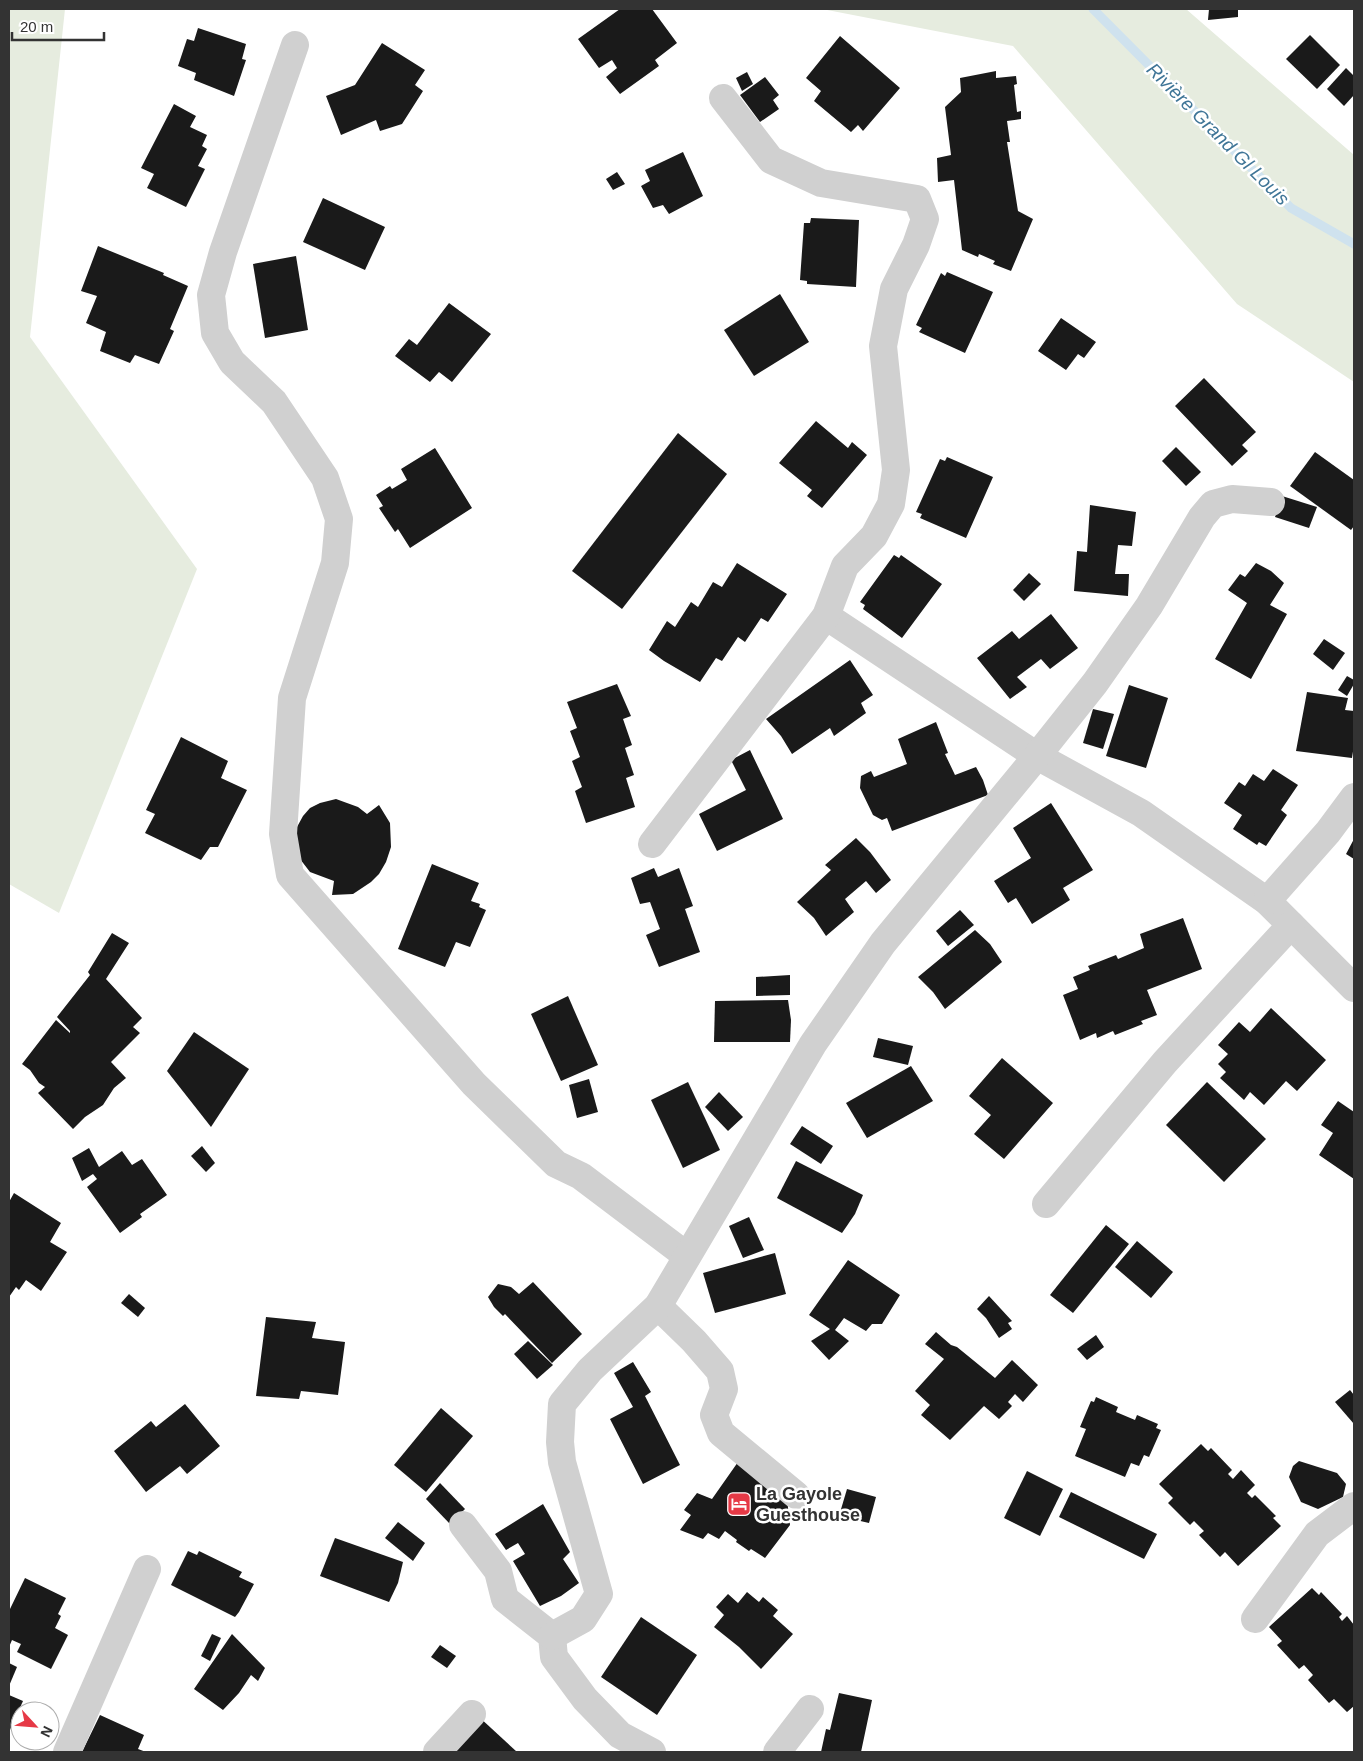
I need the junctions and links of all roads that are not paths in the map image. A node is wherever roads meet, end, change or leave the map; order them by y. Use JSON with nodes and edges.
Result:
{"nodes":[{"id":1,"x":295,"y":45,"type":"dead end"},
{"id":2,"x":723,"y":98,"type":"dead end"},
{"id":3,"x":1272,"y":502,"type":"dead end"},
{"id":4,"x":826,"y":616,"type":"junction"},
{"id":5,"x":1037,"y":756,"type":"junction"},
{"id":6,"x":1354,"y":797,"type":"edge"},
{"id":7,"x":652,"y":844,"type":"dead end"},
{"id":8,"x":1267,"y":901,"type":"junction"},
{"id":9,"x":1291,"y":926,"type":"junction"},
{"id":10,"x":1354,"y":988,"type":"edge"},
{"id":11,"x":1046,"y":1204,"type":"dead end"},
{"id":12,"x":687,"y":1256,"type":"junction"},
{"id":13,"x":658,"y":1306,"type":"junction"},
{"id":14,"x":796,"y":1495,"type":"dead end"},
{"id":15,"x":1354,"y":1506,"type":"edge"},
{"id":16,"x":463,"y":1525,"type":"dead end"},
{"id":17,"x":147,"y":1568,"type":"dead end"},
{"id":18,"x":1254,"y":1619,"type":"dead end"},
{"id":19,"x":552,"y":1636,"type":"junction"},
{"id":20,"x":810,"y":1710,"type":"dead end"},
{"id":21,"x":472,"y":1714,"type":"dead end"},
{"id":22,"x":67,"y":1752,"type":"edge"},
{"id":23,"x":436,"y":1752,"type":"edge"},
{"id":24,"x":652,"y":1752,"type":"edge"},
{"id":25,"x":777,"y":1752,"type":"edge"}],
"edges":[{"from":1,"to":12,"type":"street"},
{"from":2,"to":4,"type":"street"},
{"from":3,"to":5,"type":"street"},
{"from":4,"to":5,"type":"street"},
{"from":4,"to":7,"type":"street"},
{"from":5,"to":8,"type":"street"},
{"from":5,"to":12,"type":"street"},
{"from":6,"to":8,"type":"street"},
{"from":8,"to":9,"type":"street"},
{"from":9,"to":10,"type":"street"},
{"from":9,"to":11,"type":"street"},
{"from":12,"to":13,"type":"street"},
{"from":13,"to":14,"type":"street"},
{"from":13,"to":19,"type":"street"},
{"from":15,"to":18,"type":"street"},
{"from":16,"to":19,"type":"street"},
{"from":17,"to":22,"type":"street"},
{"from":19,"to":24,"type":"street"},
{"from":20,"to":25,"type":"street"},
{"from":21,"to":23,"type":"street"}]}
